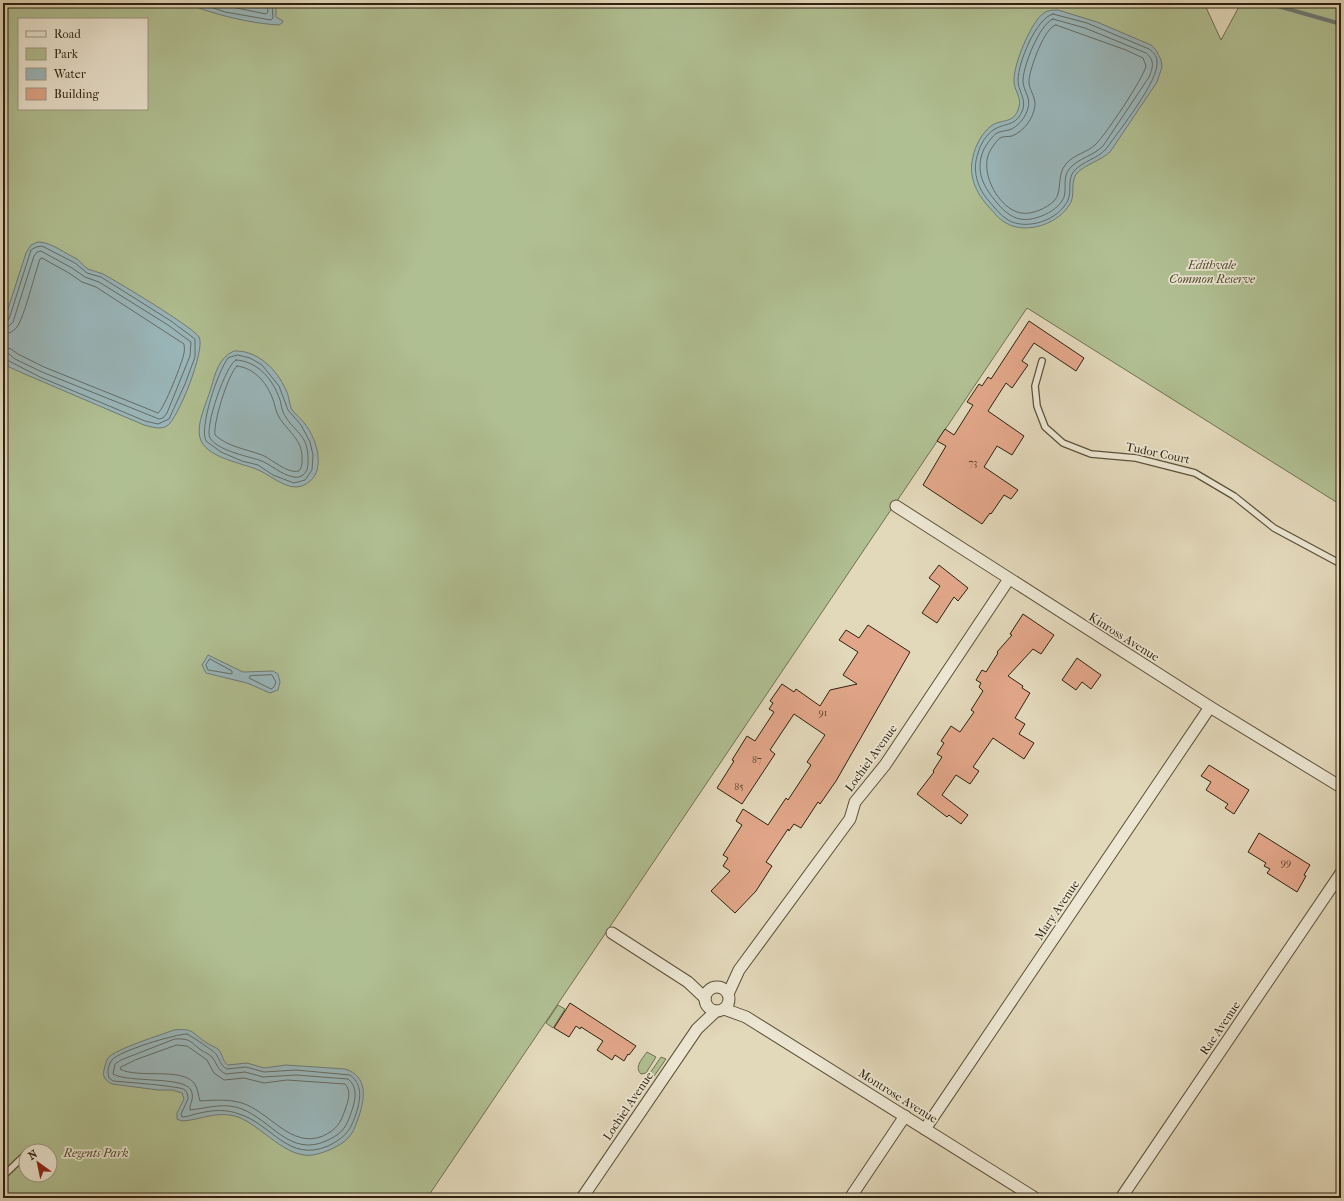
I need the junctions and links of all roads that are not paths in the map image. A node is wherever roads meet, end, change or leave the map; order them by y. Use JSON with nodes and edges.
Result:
{"nodes":[{"id":1,"x":1042,"y":361,"type":"dead end"},
{"id":2,"x":896,"y":506,"type":"dead end"},
{"id":3,"x":1341,"y":564,"type":"edge"},
{"id":4,"x":1009,"y":579,"type":"junction"},
{"id":5,"x":1210,"y":707,"type":"junction"},
{"id":6,"x":1341,"y":787,"type":"edge"},
{"id":7,"x":1341,"y":873,"type":"edge"},
{"id":8,"x":612,"y":933,"type":"dead end"},
{"id":9,"x":718,"y":999,"type":"junction"},
{"id":10,"x":905,"y":1116,"type":"junction"},
{"id":11,"x":925,"y":1129,"type":"junction"},
{"id":12,"x":18,"y":1162,"type":"edge"},
{"id":13,"x":3,"y":1176,"type":"edge"},
{"id":14,"x":582,"y":1198,"type":"edge"},
{"id":15,"x":850,"y":1198,"type":"edge"},
{"id":16,"x":1035,"y":1198,"type":"edge"},
{"id":17,"x":1121,"y":1198,"type":"edge"}],
"edges":[{"from":1,"to":3,"type":"lane","name":"Tudor Court"},
{"from":2,"to":4,"type":"street","name":"Kinross Avenue"},
{"from":4,"to":5,"type":"street","name":"Kinross Avenue"},
{"from":4,"to":9,"type":"street","name":"Lochiel Avenue"},
{"from":5,"to":6,"type":"street","name":"Kinross Avenue"},
{"from":5,"to":11,"type":"street","name":"Mary Avenue"},
{"from":7,"to":17,"type":"street","name":"Rae Avenue"},
{"from":8,"to":9,"type":"street","name":"Montrose Avenue"},
{"from":9,"to":10,"type":"street","name":"Montrose Avenue"},
{"from":9,"to":14,"type":"street","name":"Lochiel Avenue"},
{"from":10,"to":11,"type":"street","name":"Montrose Avenue"},
{"from":10,"to":15,"type":"street"},
{"from":11,"to":16,"type":"street","name":"Montrose Avenue"},
{"from":12,"to":13,"type":"lane"}]}
